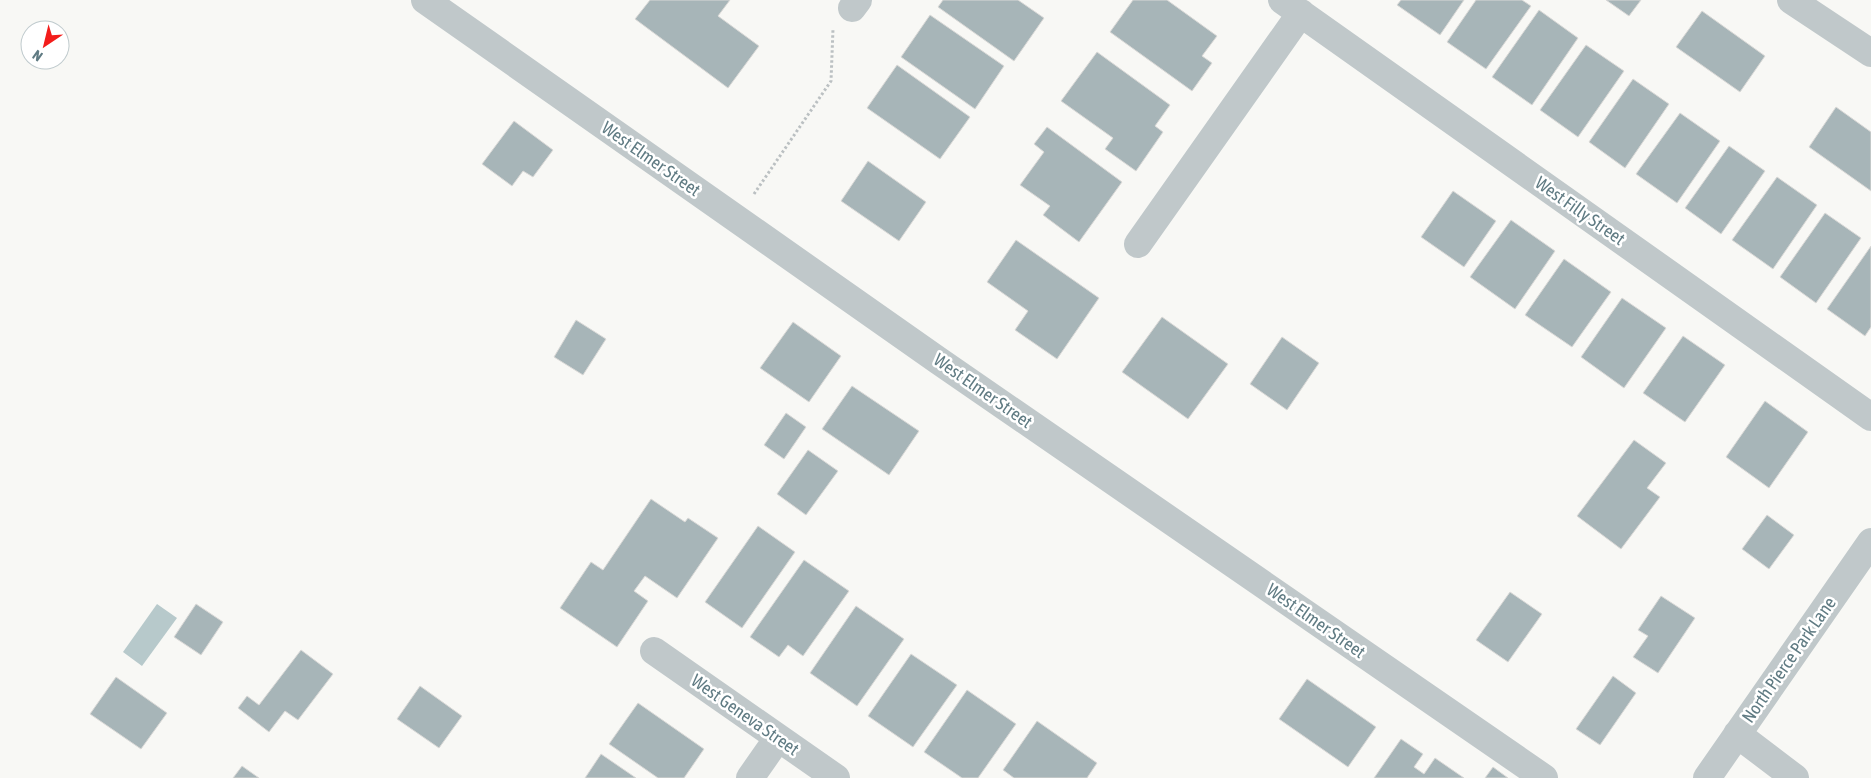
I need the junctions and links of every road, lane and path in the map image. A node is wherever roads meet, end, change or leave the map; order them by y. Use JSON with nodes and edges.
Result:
{"nodes":[{"id":1,"x":425,"y":0,"type":"edge"},
{"id":2,"x":1791,"y":0,"type":"edge"},
{"id":3,"x":1291,"y":5,"type":"edge"},
{"id":4,"x":848,"y":10,"type":"edge"},
{"id":5,"x":1871,"y":53,"type":"edge"},
{"id":6,"x":736,"y":219,"type":"junction"},
{"id":7,"x":1138,"y":244,"type":"dead end"},
{"id":8,"x":1871,"y":417,"type":"edge"},
{"id":9,"x":1871,"y":542,"type":"edge"},
{"id":10,"x":654,"y":651,"type":"dead end"},
{"id":11,"x":1737,"y":734,"type":"junction"},
{"id":12,"x":778,"y":738,"type":"junction"},
{"id":13,"x":750,"y":778,"type":"edge"},
{"id":14,"x":836,"y":778,"type":"edge"},
{"id":15,"x":1544,"y":778,"type":"edge"},
{"id":16,"x":1707,"y":778,"type":"edge"},
{"id":17,"x":1795,"y":778,"type":"edge"}],
"edges":[{"from":1,"to":6,"type":"street","name":"West Elmer Street"},
{"from":2,"to":5,"type":"street"},
{"from":3,"to":7,"type":"street"},
{"from":3,"to":8,"type":"street","name":"West Filly Street"},
{"from":4,"to":6,"type":"path"},
{"from":6,"to":15,"type":"street","name":"West Elmer Street"},
{"from":9,"to":11,"type":"street","name":"North Pierce Park Lane"},
{"from":10,"to":12,"type":"street","name":"West Geneva Street"},
{"from":11,"to":16,"type":"street","name":"North Pierce Park Lane"},
{"from":11,"to":17,"type":"street"},
{"from":12,"to":13,"type":"street"},
{"from":12,"to":14,"type":"street","name":"West Geneva Street"}]}
